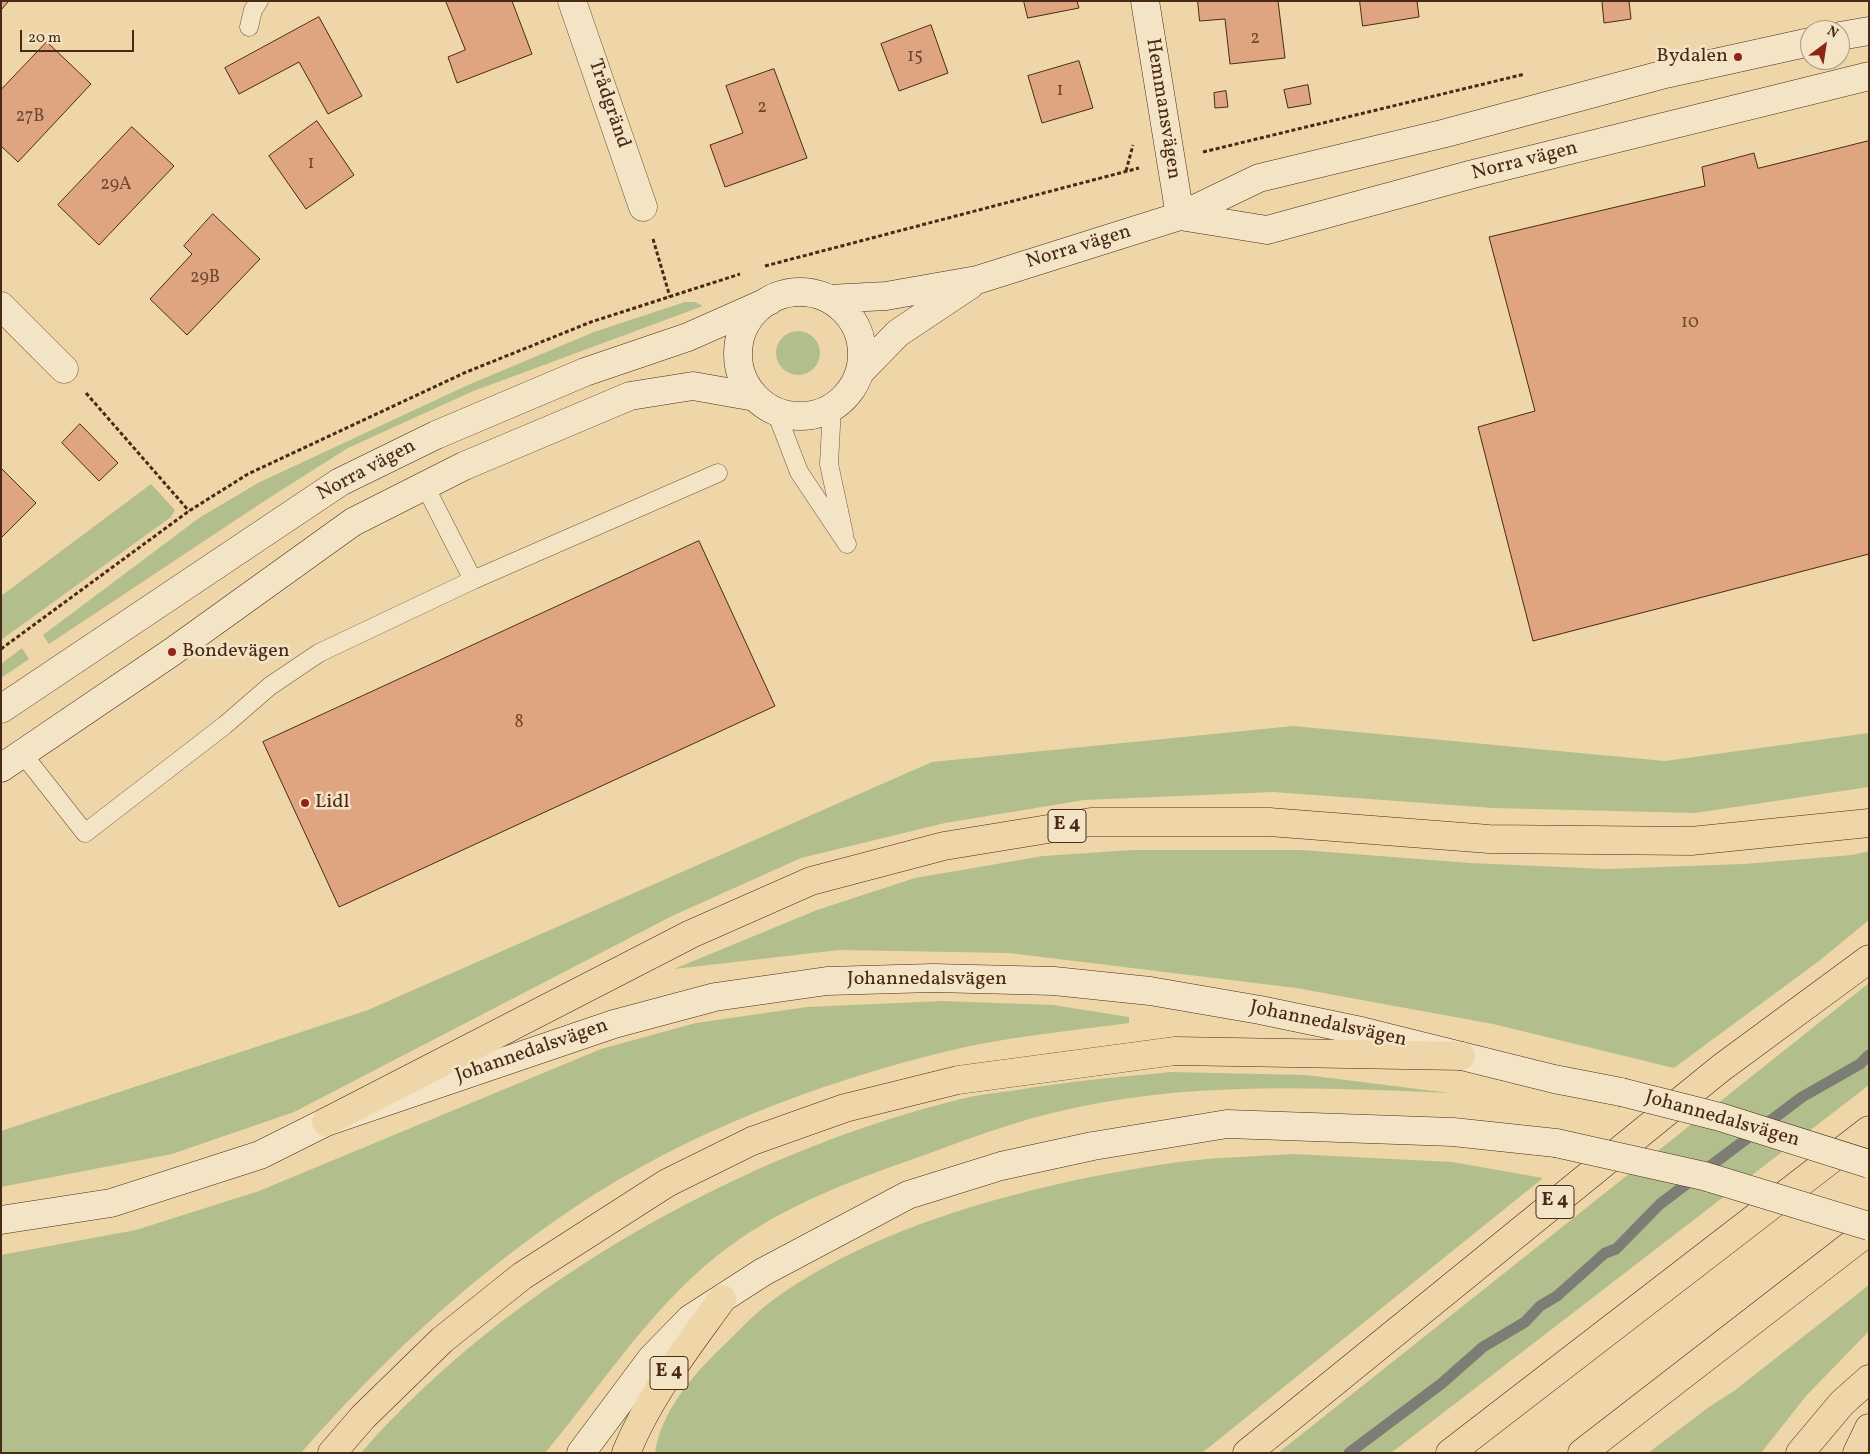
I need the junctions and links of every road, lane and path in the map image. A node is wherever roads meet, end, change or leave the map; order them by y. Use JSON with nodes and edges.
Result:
{"nodes":[{"id":1,"x":259,"y":1,"type":"edge"},
{"id":2,"x":572,"y":1,"type":"edge"},
{"id":3,"x":1145,"y":1,"type":"edge"},
{"id":4,"x":249,"y":27,"type":"dead end"},
{"id":5,"x":1869,"y":31,"type":"edge"},
{"id":6,"x":1850,"y":34,"type":"edge"},
{"id":7,"x":1800,"y":44,"type":"edge"},
{"id":8,"x":1869,"y":76,"type":"edge"},
{"id":9,"x":643,"y":207,"type":"dead end"},
{"id":10,"x":1180,"y":216,"type":"junction"},
{"id":11,"x":664,"y":274,"type":"dead end"},
{"id":12,"x":977,"y":280,"type":"junction"},
{"id":13,"x":670,"y":297,"type":"dead end"},
{"id":14,"x":829,"y":299,"type":"junction"},
{"id":15,"x":769,"y":301,"type":"junction"},
{"id":16,"x":1,"y":306,"type":"edge"},
{"id":17,"x":64,"y":368,"type":"joint"},
{"id":18,"x":860,"y":372,"type":"junction"},
{"id":19,"x":765,"y":404,"type":"junction"},
{"id":20,"x":832,"y":407,"type":"junction"},
{"id":21,"x":718,"y":473,"type":"dead end"},
{"id":22,"x":425,"y":486,"type":"junction"},
{"id":23,"x":189,"y":511,"type":"dead end"},
{"id":24,"x":473,"y":580,"type":"junction"},
{"id":25,"x":1,"y":708,"type":"edge"},
{"id":26,"x":11,"y":761,"type":"edge"},
{"id":27,"x":1869,"y":823,"type":"edge"},
{"id":28,"x":1869,"y":959,"type":"edge"},
{"id":29,"x":1461,"y":1056,"type":"junction"},
{"id":30,"x":326,"y":1122,"type":"junction"},
{"id":31,"x":1869,"y":1130,"type":"edge"},
{"id":32,"x":1869,"y":1164,"type":"edge"},
{"id":33,"x":1,"y":1220,"type":"edge"},
{"id":34,"x":1869,"y":1226,"type":"edge"},
{"id":35,"x":1869,"y":1231,"type":"edge"},
{"id":36,"x":722,"y":1299,"type":"junction"},
{"id":37,"x":1869,"y":1379,"type":"edge"},
{"id":38,"x":1869,"y":1428,"type":"edge"},
{"id":39,"x":332,"y":1453,"type":"edge"},
{"id":40,"x":581,"y":1453,"type":"edge"},
{"id":41,"x":626,"y":1453,"type":"edge"},
{"id":42,"x":1247,"y":1453,"type":"edge"},
{"id":43,"x":1450,"y":1453,"type":"edge"},
{"id":44,"x":1582,"y":1453,"type":"edge"},
{"id":45,"x":1800,"y":1453,"type":"edge"},
{"id":46,"x":1857,"y":1453,"type":"edge"}],
"edges":[{"from":1,"to":4,"type":"lane"},
{"from":2,"to":9,"type":"main road","name":"Trådgränd"},
{"from":3,"to":10,"type":"main road","name":"Hemmansvägen"},
{"from":5,"to":6,"type":"main road"},
{"from":7,"to":10,"type":"main road","name":"Norra vägen"},
{"from":8,"to":10,"type":"main road","name":"Norra vägen"},
{"from":10,"to":12,"type":"main road","name":"Norra vägen"},
{"from":11,"to":13,"type":"path"},
{"from":12,"to":14,"type":"main road","name":"Norra vägen"},
{"from":12,"to":18,"type":"main road","name":"Norra vägen"},
{"from":14,"to":15,"type":"main road"},
{"from":14,"to":18,"type":"main road"},
{"from":15,"to":19,"type":"main road"},
{"from":15,"to":25,"type":"main road","name":"Norra vägen"},
{"from":16,"to":17,"type":"main road"},
{"from":17,"to":23,"type":"path"},
{"from":18,"to":20,"type":"main road"},
{"from":19,"to":20,"type":"main road"},
{"from":19,"to":20,"type":"lane"},
{"from":19,"to":22,"type":"main road","name":"Norra vägen"},
{"from":21,"to":24,"type":"lane"},
{"from":22,"to":24,"type":"lane"},
{"from":22,"to":26,"type":"main road","name":"Norra vägen"},
{"from":24,"to":26,"type":"lane"},
{"from":27,"to":30,"type":"highway","number":"E 4"},
{"from":28,"to":42,"type":"highway","number":"E 4"},
{"from":29,"to":30,"type":"main road","name":"Johannedalsvägen"},
{"from":29,"to":32,"type":"main road","name":"Johannedalsvägen","bridge":true},
{"from":29,"to":39,"type":"highway"},
{"from":30,"to":33,"type":"main road","name":"Johannedalsvägen"},
{"from":31,"to":43,"type":"highway"},
{"from":34,"to":36,"type":"main road","bridge":true},
{"from":35,"to":44,"type":"highway"},
{"from":36,"to":40,"type":"main road"},
{"from":36,"to":41,"type":"highway","number":"E 4"},
{"from":37,"to":45,"type":"highway"},
{"from":38,"to":46,"type":"highway"}]}
